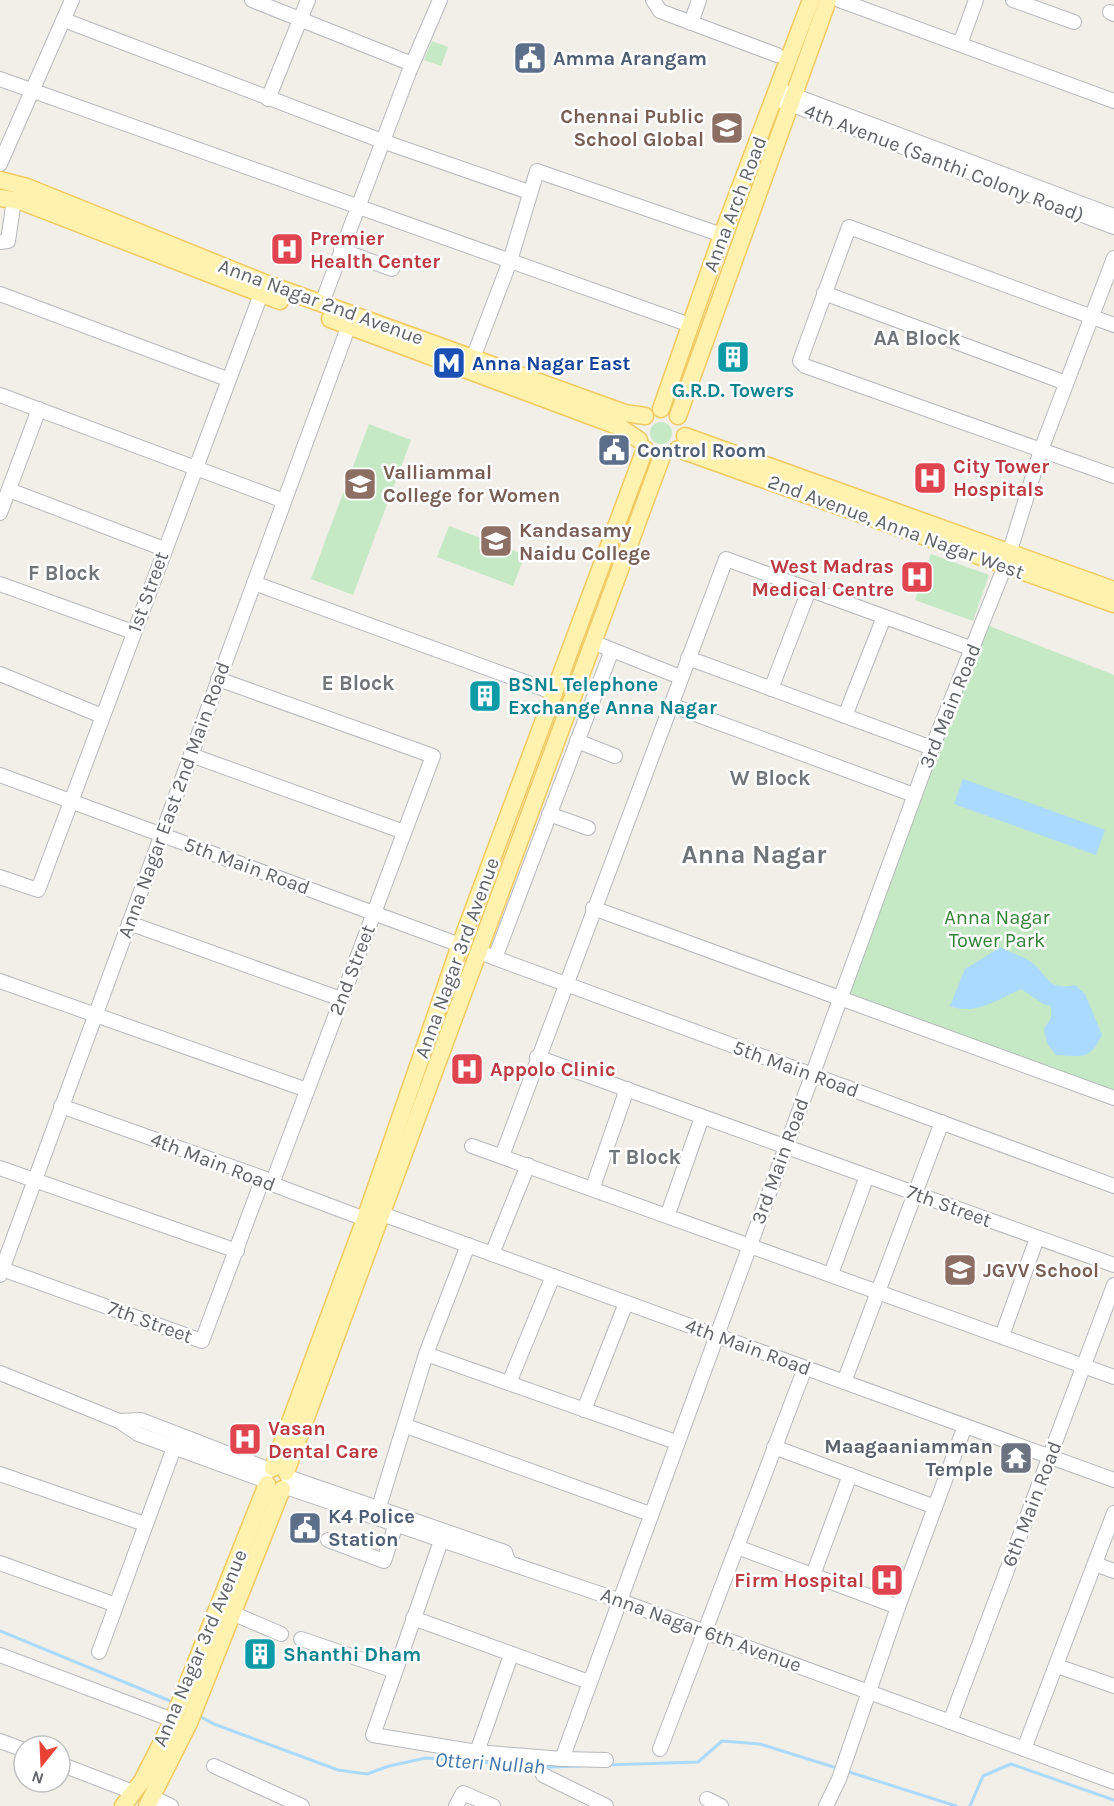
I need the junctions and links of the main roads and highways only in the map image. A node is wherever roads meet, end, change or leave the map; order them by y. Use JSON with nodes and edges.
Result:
{"nodes":[{"id":1,"x":811,"y":0,"type":"edge"},
{"id":2,"x":828,"y":0,"type":"edge"},
{"id":3,"x":0,"y":180,"type":"edge"},
{"id":4,"x":7,"y":199,"type":"edge"},
{"id":5,"x":263,"y":288,"type":"junction"},
{"id":6,"x":663,"y":404,"type":"junction"},
{"id":7,"x":680,"y":411,"type":"junction"},
{"id":8,"x":645,"y":416,"type":"junction"},
{"id":9,"x":681,"y":443,"type":"junction"},
{"id":10,"x":642,"y":445,"type":"junction"},
{"id":11,"x":662,"y":456,"type":"junction"},
{"id":12,"x":1007,"y":560,"type":"junction"},
{"id":13,"x":1114,"y":590,"type":"edge"},
{"id":14,"x":1114,"y":604,"type":"edge"},
{"id":15,"x":277,"y":1479,"type":"junction"},
{"id":16,"x":184,"y":1711,"type":"junction"},
{"id":17,"x":150,"y":1802,"type":"edge"},
{"id":18,"x":123,"y":1806,"type":"edge"}],
"edges":[{"from":1,"to":6,"type":"main road","name":"Anna Arch Road"},
{"from":2,"to":7,"type":"main road"},
{"from":3,"to":5,"type":"main road","name":"Anna Nagar 2nd Avenue"},
{"from":4,"to":5,"type":"main road","name":"Anna Nagar 2nd Avenue"},
{"from":5,"to":8,"type":"main road","name":"Anna Nagar 2nd Avenue"},
{"from":5,"to":10,"type":"main road","name":"Anna Nagar 2nd Avenue"},
{"from":6,"to":7,"type":"main road"},
{"from":6,"to":8,"type":"main road"},
{"from":7,"to":9,"type":"main road"},
{"from":8,"to":10,"type":"main road"},
{"from":9,"to":11,"type":"main road"},
{"from":9,"to":12,"type":"main road","name":"2nd Avenue, Anna Nagar West"},
{"from":10,"to":11,"type":"main road"},
{"from":10,"to":15,"type":"main road","name":"Anna Nagar 3rd Avenue"},
{"from":11,"to":15,"type":"main road","name":"Anna Nagar 3rd Avenue"},
{"from":12,"to":13,"type":"main road","name":"2nd Avenue, Anna Nagar West"},
{"from":12,"to":14,"type":"main road","name":"2nd Avenue, Anna Nagar West"},
{"from":15,"to":16,"type":"main road","name":"Anna Nagar 3rd Avenue"},
{"from":15,"to":16,"type":"main road","name":"Anna Nagar 3rd Avenue"},
{"from":16,"to":17,"type":"main road","name":"Anna Nagar 3rd Avenue"},
{"from":16,"to":18,"type":"main road","name":"Anna Nagar 3rd Avenue"}]}
